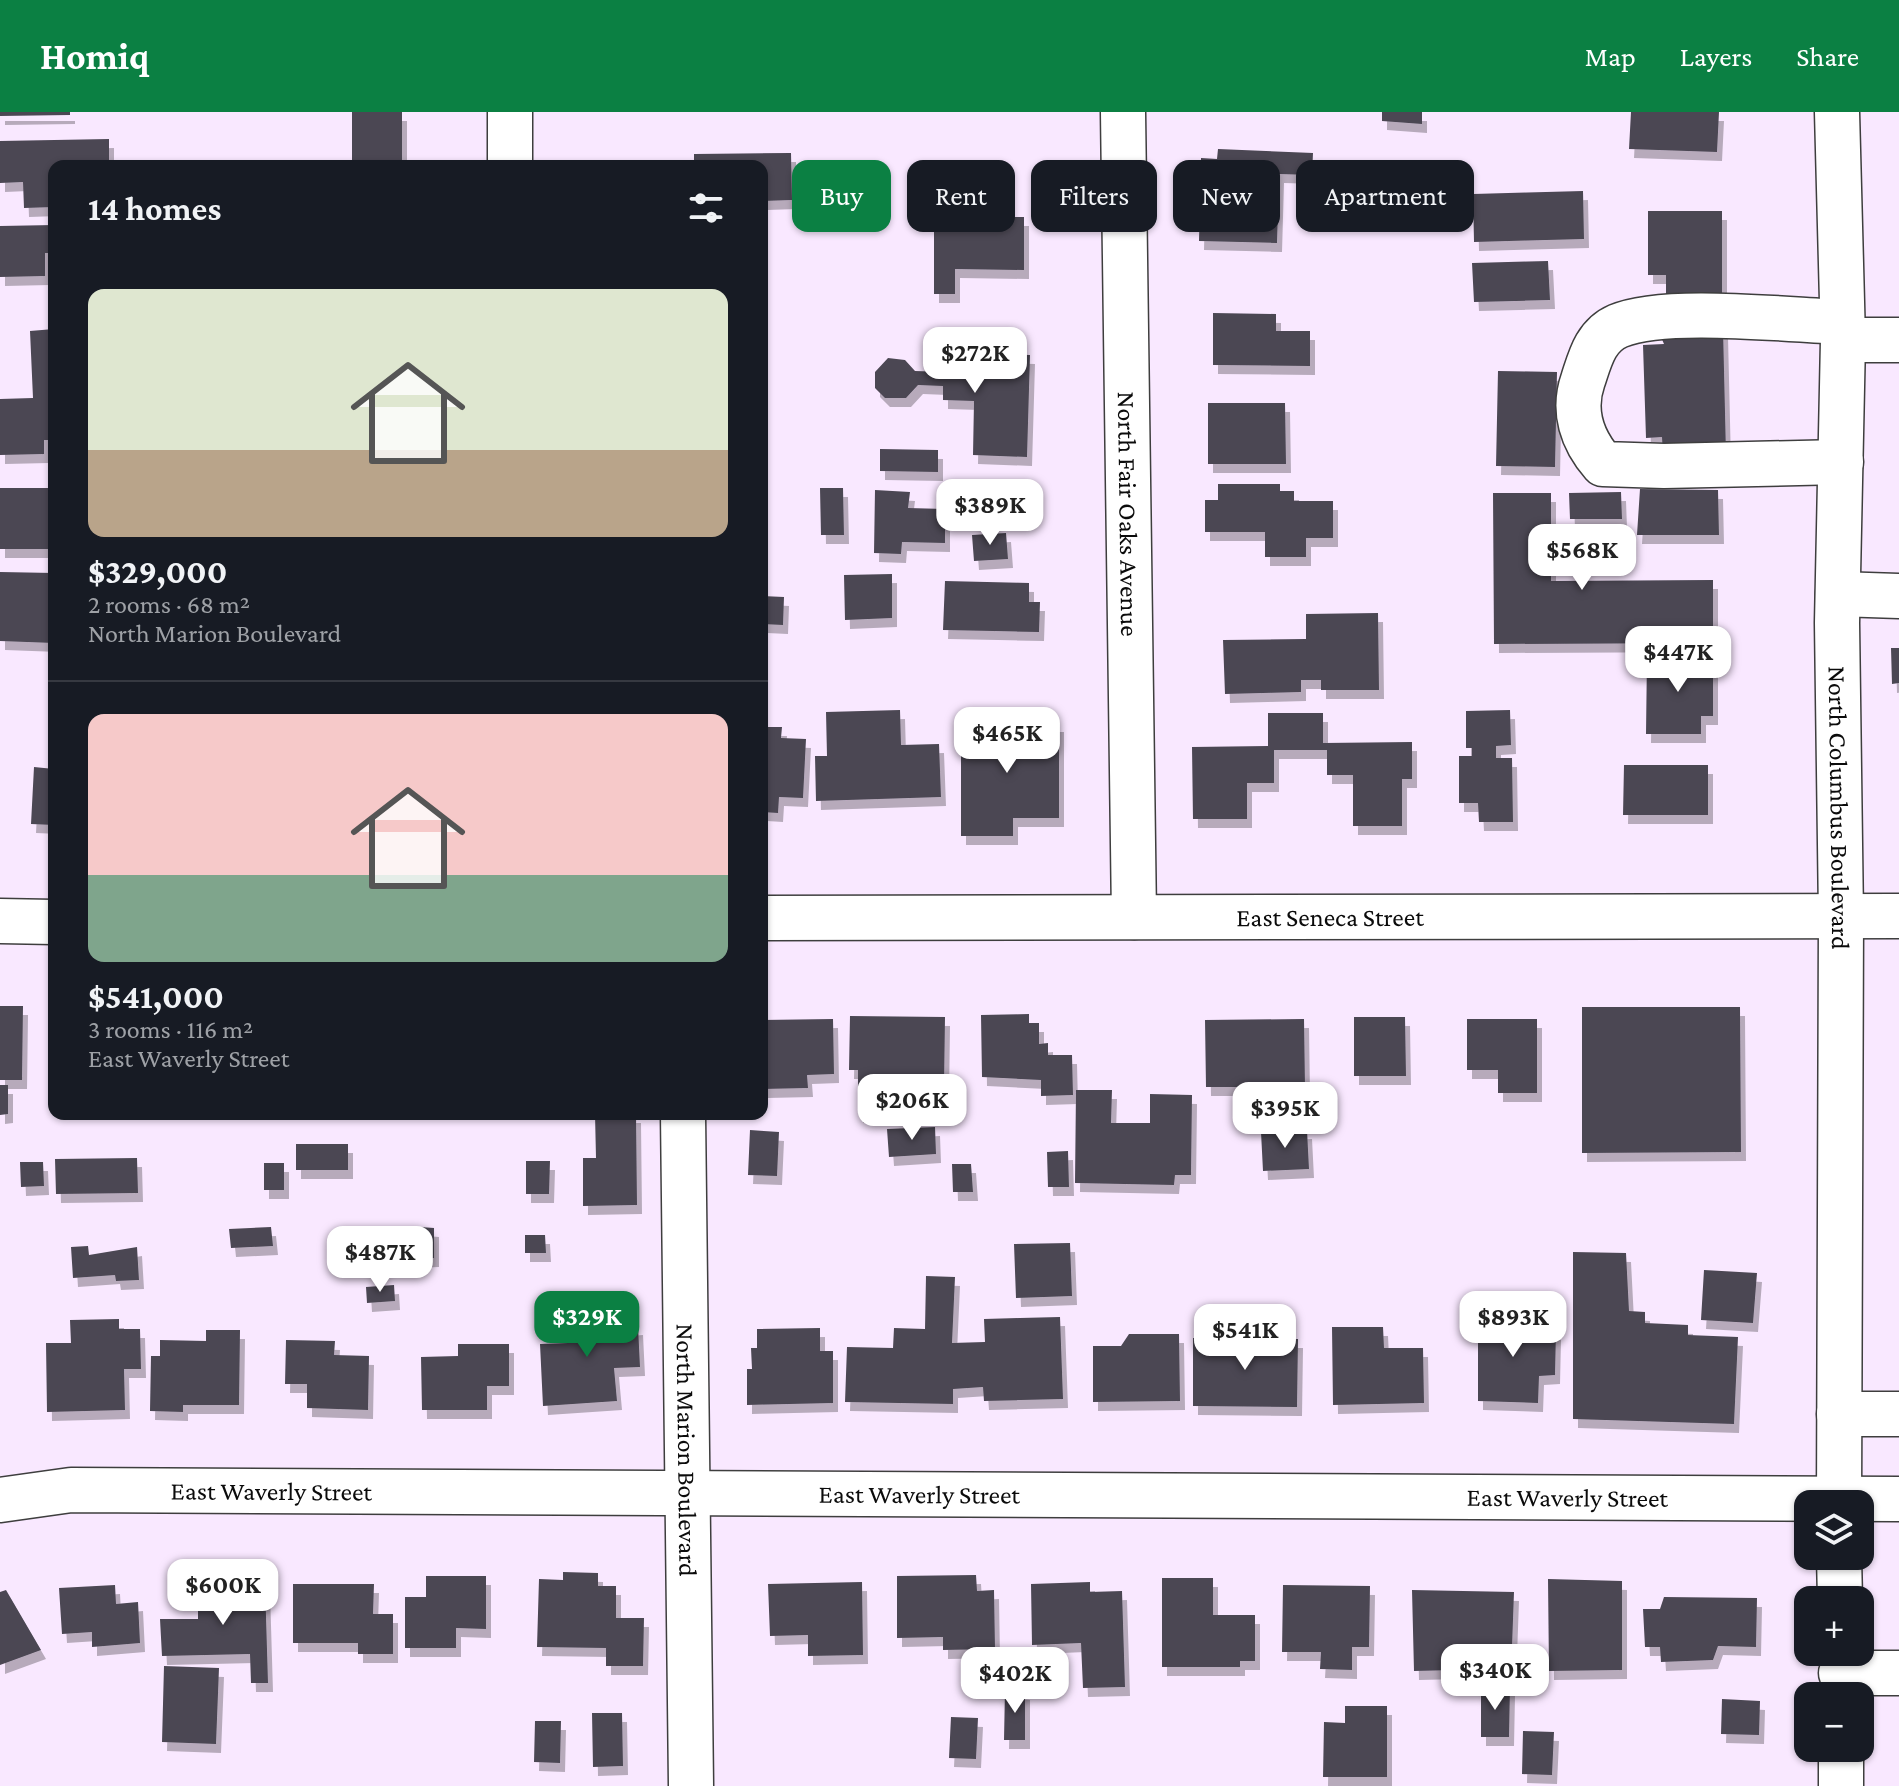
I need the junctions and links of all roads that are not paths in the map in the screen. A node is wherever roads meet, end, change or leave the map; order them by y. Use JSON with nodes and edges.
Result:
{"nodes":[{"id":1,"x":510,"y":112,"type":"edge"},
{"id":2,"x":1123,"y":112,"type":"edge"},
{"id":3,"x":1837,"y":112,"type":"edge"},
{"id":4,"x":510,"y":160,"type":"edge"},
{"id":5,"x":1842,"y":331,"type":"junction"},
{"id":6,"x":1899,"y":340,"type":"edge"},
{"id":7,"x":1841,"y":462,"type":"junction"},
{"id":8,"x":1838,"y":594,"type":"junction"},
{"id":9,"x":1899,"y":596,"type":"edge"},
{"id":10,"x":1899,"y":916,"type":"edge"},
{"id":11,"x":1134,"y":917,"type":"junction"},
{"id":12,"x":1841,"y":917,"type":"junction"},
{"id":13,"x":768,"y":918,"type":"edge"},
{"id":14,"x":0,"y":921,"type":"edge"},
{"id":15,"x":48,"y":922,"type":"edge"},
{"id":16,"x":683,"y":1120,"type":"edge"},
{"id":17,"x":1839,"y":1414,"type":"junction"},
{"id":18,"x":1899,"y":1414,"type":"edge"},
{"id":19,"x":1839,"y":1490,"type":"edge"},
{"id":20,"x":688,"y":1491,"type":"junction"},
{"id":21,"x":1899,"y":1499,"type":"edge"},
{"id":22,"x":0,"y":1500,"type":"edge"},
{"id":23,"x":1874,"y":1500,"type":"edge"},
{"id":24,"x":1794,"y":1501,"type":"edge"},
{"id":25,"x":1899,"y":1673,"type":"edge"},
{"id":26,"x":1841,"y":1674,"type":"edge"},
{"id":27,"x":1841,"y":1762,"type":"edge"},
{"id":28,"x":691,"y":1786,"type":"edge"},
{"id":29,"x":1841,"y":1786,"type":"edge"}],
"edges":[{"from":1,"to":4,"type":"street"},
{"from":2,"to":11,"type":"street","name":"North Fair Oaks Avenue"},
{"from":3,"to":5,"type":"street","name":"North Columbus Boulevard"},
{"from":5,"to":6,"type":"street"},
{"from":5,"to":7,"type":"street","name":"North Columbus Boulevard"},
{"from":5,"to":7,"type":"street"},
{"from":7,"to":8,"type":"street","name":"North Columbus Boulevard"},
{"from":8,"to":9,"type":"street"},
{"from":8,"to":12,"type":"street","name":"North Columbus Boulevard"},
{"from":10,"to":12,"type":"street","name":"East Seneca Street"},
{"from":11,"to":12,"type":"street","name":"East Seneca Street"},
{"from":11,"to":13,"type":"street","name":"East Seneca Street"},
{"from":12,"to":17,"type":"street","name":"North Columbus Boulevard"},
{"from":14,"to":15,"type":"street"},
{"from":16,"to":20,"type":"street","name":"North Marion Boulevard"},
{"from":17,"to":18,"type":"street"},
{"from":17,"to":19,"type":"street","name":"North Columbus Boulevard"},
{"from":20,"to":22,"type":"street","name":"East Waverly Street"},
{"from":20,"to":24,"type":"street","name":"East Waverly Street"},
{"from":20,"to":28,"type":"street","name":"North Marion Boulevard"},
{"from":21,"to":23,"type":"street","name":"East Waverly Street"},
{"from":25,"to":26,"type":"street"},
{"from":27,"to":29,"type":"street"}]}
